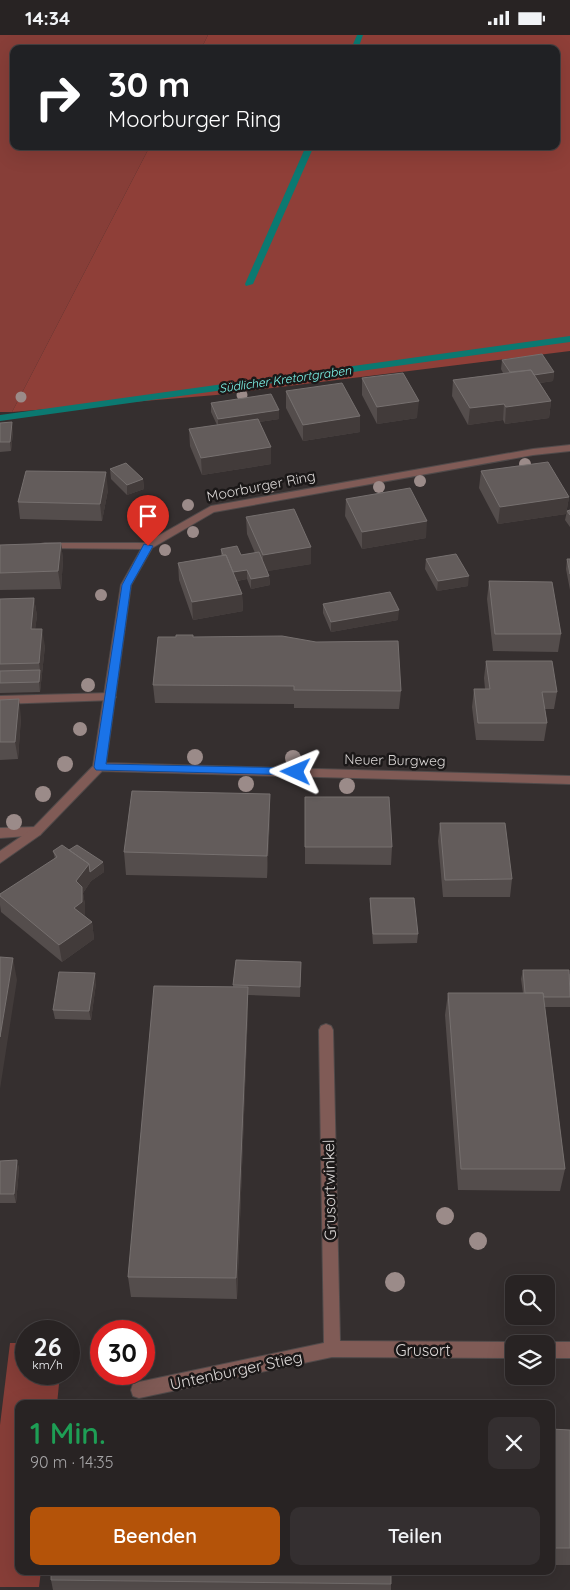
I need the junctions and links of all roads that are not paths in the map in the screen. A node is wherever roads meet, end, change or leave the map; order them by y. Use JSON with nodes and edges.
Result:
{"nodes":[{"id":1,"x":570,"y":448,"type":"edge"},
{"id":2,"x":30,"y":545,"type":"edge"},
{"id":3,"x":148,"y":546,"type":"junction"},
{"id":4,"x":110,"y":697,"type":"junction"},
{"id":5,"x":0,"y":700,"type":"edge"},
{"id":6,"x":100,"y":767,"type":"junction"},
{"id":7,"x":570,"y":780,"type":"edge"},
{"id":8,"x":36,"y":832,"type":"junction"},
{"id":9,"x":0,"y":833,"type":"edge"},
{"id":10,"x":0,"y":858,"type":"edge"},
{"id":11,"x":326,"y":1030,"type":"dead end"},
{"id":12,"x":332,"y":1349,"type":"junction"},
{"id":13,"x":505,"y":1350,"type":"edge"},
{"id":14,"x":555,"y":1350,"type":"edge"},
{"id":15,"x":570,"y":1350,"type":"edge"},
{"id":16,"x":139,"y":1390,"type":"dead end"}],
"edges":[{"from":1,"to":3,"type":"street","name":"Moorburger Ring"},
{"from":2,"to":3,"type":"street"},
{"from":3,"to":4,"type":"street"},
{"from":4,"to":5,"type":"street"},
{"from":4,"to":6,"type":"street"},
{"from":6,"to":7,"type":"street","name":"Neuer Burgweg"},
{"from":6,"to":8,"type":"street"},
{"from":8,"to":9,"type":"street"},
{"from":8,"to":10,"type":"street"},
{"from":11,"to":12,"type":"street","name":"Grusortwinkel"},
{"from":12,"to":13,"type":"street","name":"Grusort"},
{"from":12,"to":16,"type":"street","name":"Untenburger Stieg"},
{"from":14,"to":15,"type":"street"}]}
